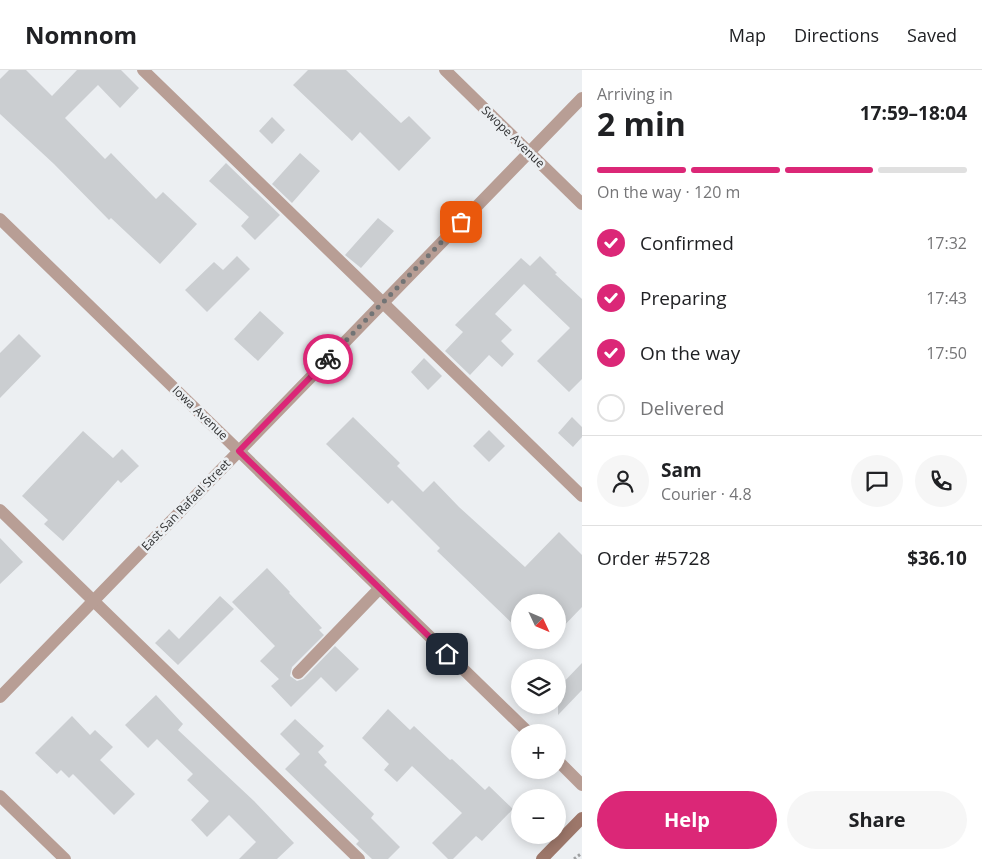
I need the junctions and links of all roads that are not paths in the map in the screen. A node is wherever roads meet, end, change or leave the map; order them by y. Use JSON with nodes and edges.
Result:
{"nodes":[{"id":1,"x":143,"y":70,"type":"edge"},
{"id":2,"x":445,"y":70,"type":"edge"},
{"id":3,"x":582,"y":98,"type":"edge"},
{"id":4,"x":529,"y":152,"type":"junction"},
{"id":5,"x":582,"y":204,"type":"edge"},
{"id":6,"x":0,"y":219,"type":"edge"},
{"id":7,"x":384,"y":302,"type":"junction"},
{"id":8,"x":239,"y":451,"type":"junction"},
{"id":9,"x":582,"y":496,"type":"edge"},
{"id":10,"x":0,"y":510,"type":"edge"},
{"id":11,"x":380,"y":588,"type":"junction"},
{"id":12,"x":93,"y":601,"type":"junction"},
{"id":13,"x":298,"y":672,"type":"dead end"},
{"id":14,"x":0,"y":697,"type":"edge"},
{"id":15,"x":520,"y":724,"type":"edge"},
{"id":16,"x":566,"y":769,"type":"edge"},
{"id":17,"x":582,"y":785,"type":"edge"},
{"id":18,"x":0,"y":796,"type":"edge"},
{"id":19,"x":582,"y":818,"type":"edge"},
{"id":20,"x":65,"y":859,"type":"edge"},
{"id":21,"x":359,"y":859,"type":"edge"},
{"id":22,"x":542,"y":859,"type":"edge"}],
"edges":[{"from":1,"to":7,"type":"street"},
{"from":2,"to":4,"type":"street","name":"Swope Avenue"},
{"from":3,"to":4,"type":"street","name":"East San Rafael Street"},
{"from":4,"to":5,"type":"street","name":"Swope Avenue"},
{"from":4,"to":7,"type":"street","name":"East San Rafael Street"},
{"from":6,"to":8,"type":"street","name":"Iowa Avenue"},
{"from":7,"to":8,"type":"street","name":"East San Rafael Street"},
{"from":7,"to":9,"type":"street"},
{"from":8,"to":11,"type":"street","name":"Iowa Avenue"},
{"from":8,"to":12,"type":"street","name":"East San Rafael Street"},
{"from":10,"to":12,"type":"street"},
{"from":11,"to":13,"type":"street"},
{"from":11,"to":15,"type":"street","name":"Iowa Avenue"},
{"from":12,"to":14,"type":"street","name":"East San Rafael Street"},
{"from":12,"to":21,"type":"street"},
{"from":16,"to":17,"type":"street"},
{"from":18,"to":20,"type":"street"},
{"from":19,"to":22,"type":"main road"}]}
